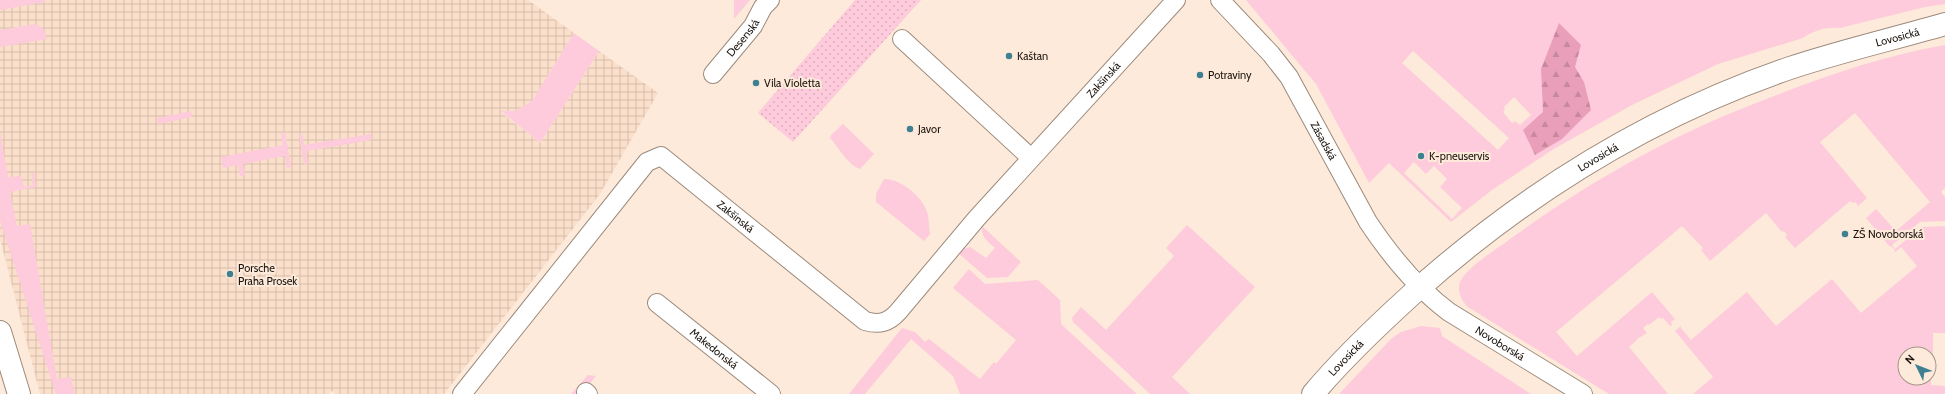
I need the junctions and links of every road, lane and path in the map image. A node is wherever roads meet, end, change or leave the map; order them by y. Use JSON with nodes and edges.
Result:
{"nodes":[{"id":1,"x":770,"y":0,"type":"edge"},
{"id":2,"x":1176,"y":0,"type":"edge"},
{"id":3,"x":1220,"y":0,"type":"edge"},
{"id":4,"x":1945,"y":24,"type":"edge"},
{"id":5,"x":902,"y":39,"type":"dead end"},
{"id":6,"x":714,"y":74,"type":"dead end"},
{"id":7,"x":1031,"y":158,"type":"junction"},
{"id":8,"x":1420,"y":287,"type":"junction"},
{"id":9,"x":657,"y":303,"type":"dead end"},
{"id":10,"x":0,"y":332,"type":"edge"},
{"id":11,"x":19,"y":394,"type":"edge"},
{"id":12,"x":462,"y":394,"type":"edge"},
{"id":13,"x":771,"y":394,"type":"edge"},
{"id":14,"x":1313,"y":394,"type":"edge"},
{"id":15,"x":1583,"y":394,"type":"edge"}],
"edges":[{"from":1,"to":6,"type":"street","name":"Desenská"},
{"from":2,"to":7,"type":"street","name":"Zakšínská"},
{"from":3,"to":8,"type":"street","name":"Zásadská"},
{"from":4,"to":8,"type":"main road","name":"Lovosická"},
{"from":5,"to":7,"type":"street"},
{"from":7,"to":12,"type":"street","name":"Zakšínská"},
{"from":8,"to":14,"type":"main road","name":"Lovosická"},
{"from":8,"to":15,"type":"street","name":"Novoborská"},
{"from":9,"to":13,"type":"street","name":"Makedonská"},
{"from":10,"to":11,"type":"main road"}]}
